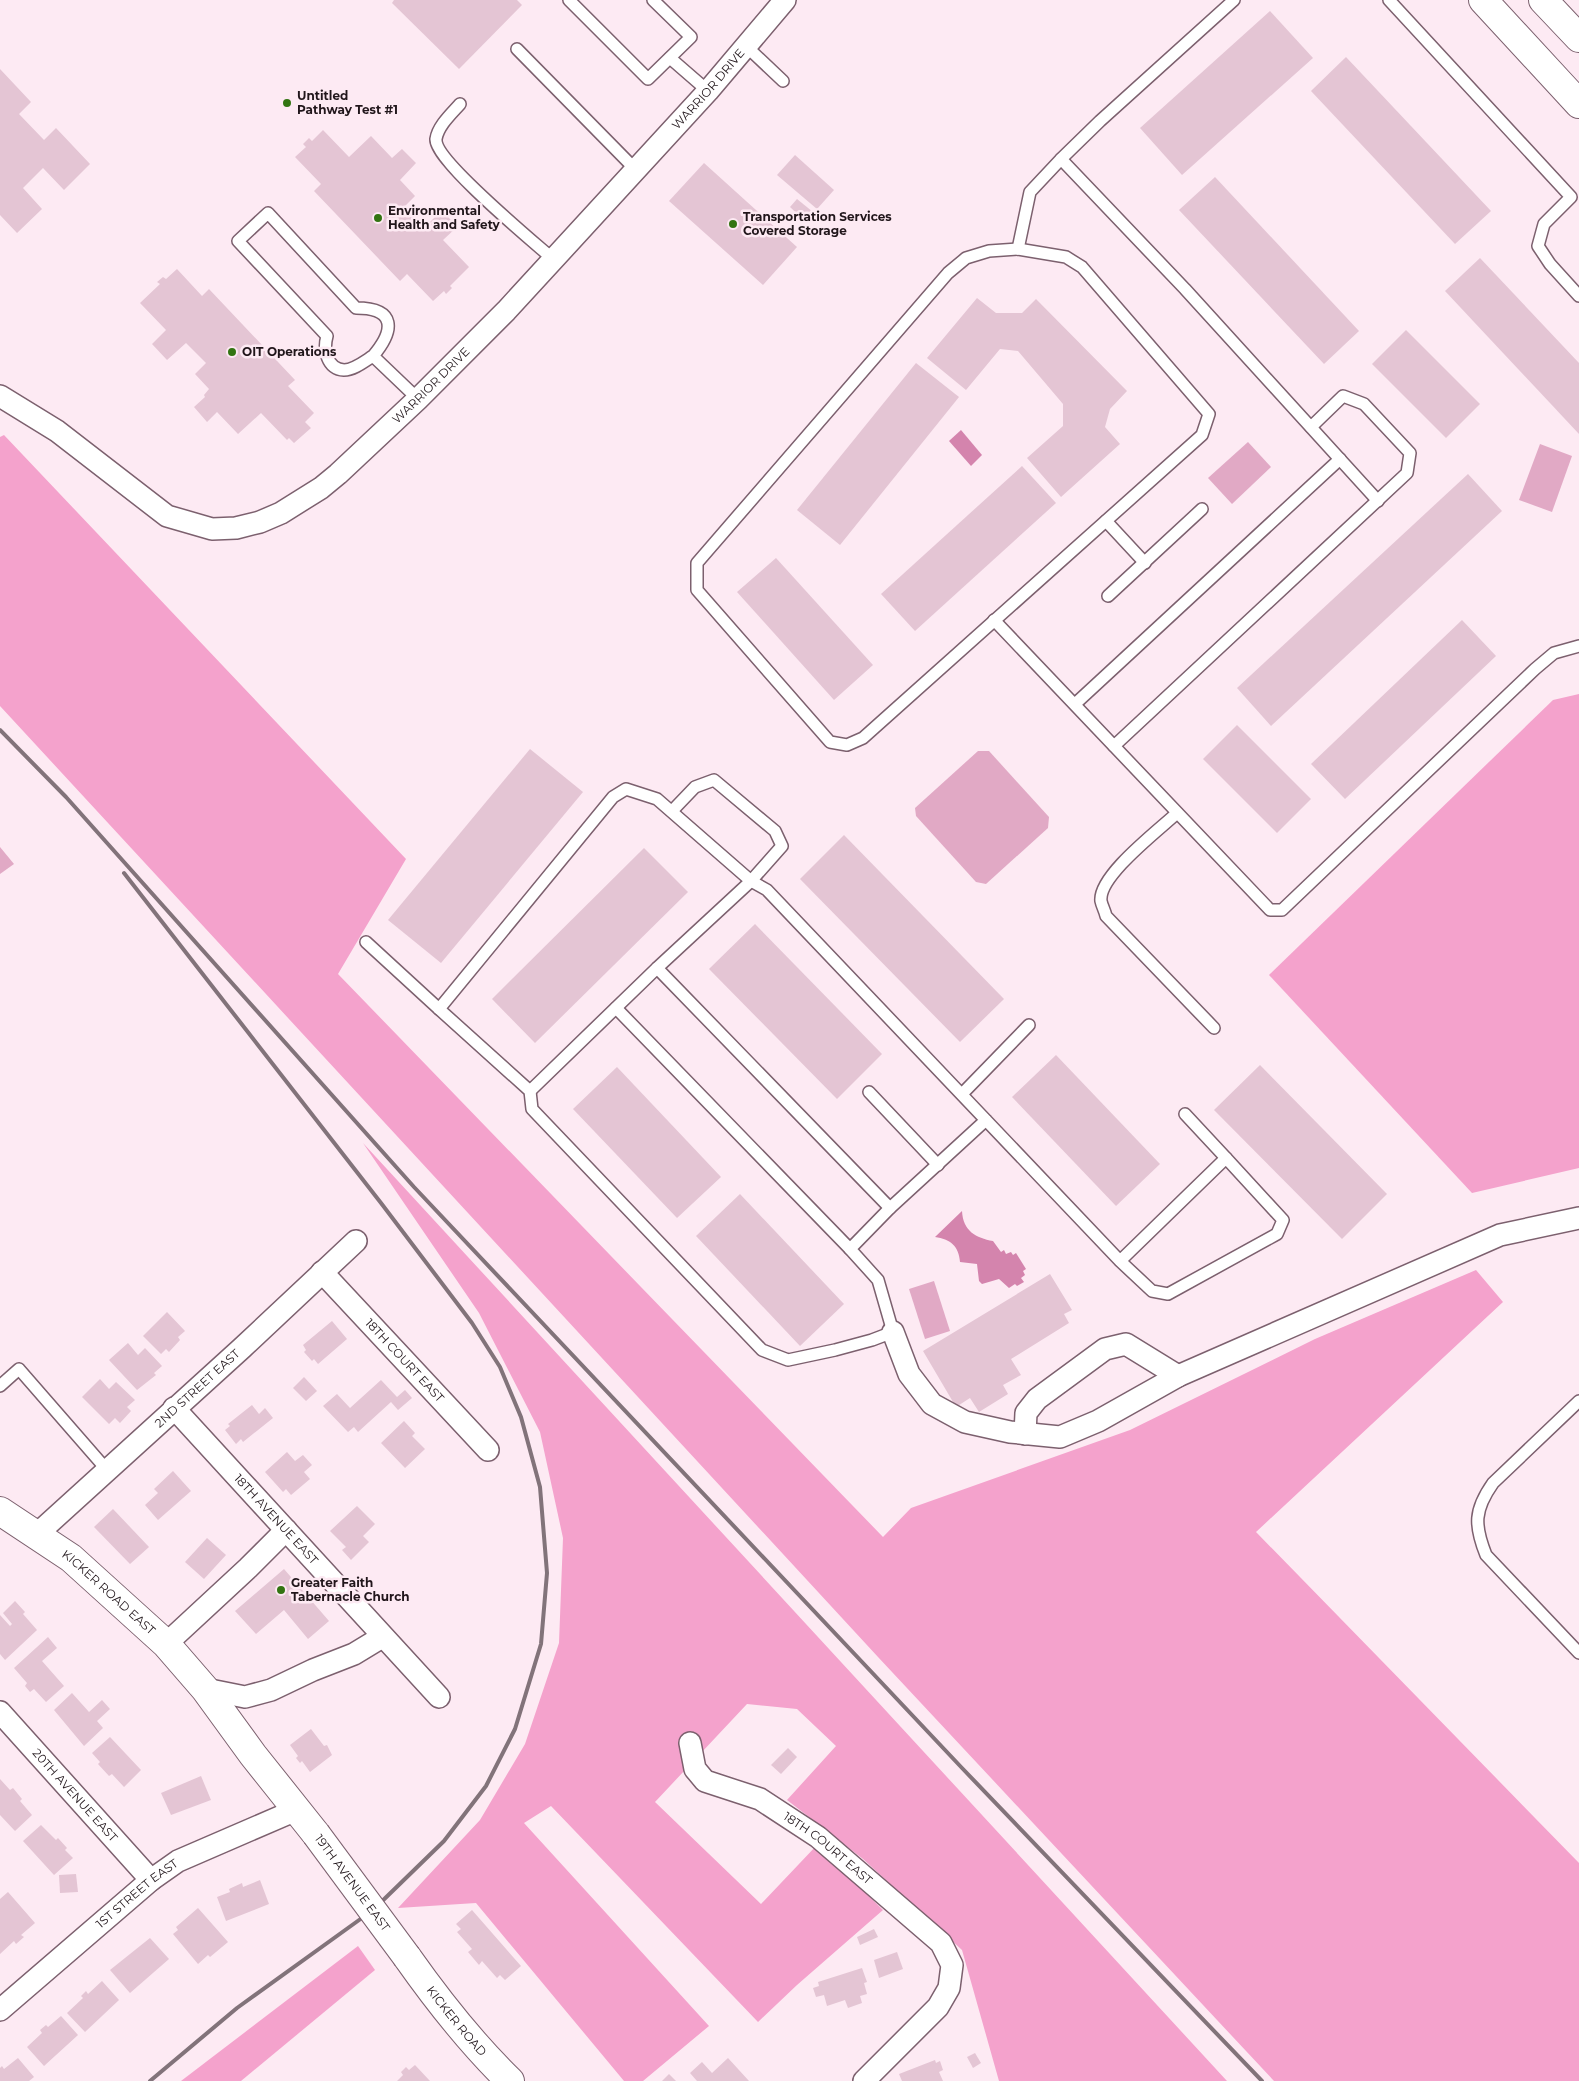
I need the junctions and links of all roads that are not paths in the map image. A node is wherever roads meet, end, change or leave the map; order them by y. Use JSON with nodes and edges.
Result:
{"nodes":[{"id":1,"x":569,"y":0,"type":"edge"},
{"id":2,"x":654,"y":0,"type":"edge"},
{"id":3,"x":1234,"y":0,"type":"edge"},
{"id":4,"x":1389,"y":0,"type":"edge"},
{"id":5,"x":1483,"y":0,"type":"edge"},
{"id":6,"x":1543,"y":0,"type":"edge"},
{"id":7,"x":780,"y":2,"type":"edge"},
{"id":8,"x":1579,"y":38,"type":"edge"},
{"id":9,"x":747,"y":47,"type":"junction"},
{"id":10,"x":517,"y":49,"type":"dead end"},
{"id":11,"x":670,"y":58,"type":"junction"},
{"id":12,"x":783,"y":81,"type":"dead end"},
{"id":13,"x":708,"y":91,"type":"junction"},
{"id":14,"x":460,"y":104,"type":"dead end"},
{"id":15,"x":1579,"y":104,"type":"edge"},
{"id":16,"x":1062,"y":159,"type":"junction"},
{"id":17,"x":636,"y":170,"type":"junction"},
{"id":18,"x":1571,"y":197,"type":"junction"},
{"id":19,"x":1579,"y":206,"type":"edge"},
{"id":20,"x":1018,"y":249,"type":"junction"},
{"id":21,"x":554,"y":260,"type":"junction"},
{"id":22,"x":1579,"y":296,"type":"edge"},
{"id":23,"x":373,"y":356,"type":"junction"},
{"id":24,"x":0,"y":396,"type":"edge"},
{"id":25,"x":418,"y":399,"type":"junction"},
{"id":26,"x":1311,"y":427,"type":"junction"},
{"id":27,"x":1340,"y":459,"type":"junction"},
{"id":28,"x":1378,"y":501,"type":"junction"},
{"id":29,"x":1202,"y":510,"type":"dead end"},
{"id":30,"x":1106,"y":521,"type":"junction"},
{"id":31,"x":1145,"y":562,"type":"junction"},
{"id":32,"x":1108,"y":596,"type":"dead end"},
{"id":33,"x":994,"y":620,"type":"junction"},
{"id":34,"x":1579,"y":646,"type":"edge"},
{"id":35,"x":1075,"y":704,"type":"junction"},
{"id":36,"x":1114,"y":746,"type":"junction"},
{"id":37,"x":672,"y":812,"type":"junction"},
{"id":38,"x":1177,"y":813,"type":"junction"},
{"id":39,"x":751,"y":881,"type":"junction"},
{"id":40,"x":366,"y":942,"type":"dead end"},
{"id":41,"x":657,"y":968,"type":"junction"},
{"id":42,"x":616,"y":1008,"type":"junction"},
{"id":43,"x":439,"y":1009,"type":"junction"},
{"id":44,"x":1028,"y":1025,"type":"dead end"},
{"id":45,"x":1214,"y":1028,"type":"dead end"},
{"id":46,"x":530,"y":1091,"type":"junction"},
{"id":47,"x":869,"y":1092,"type":"dead end"},
{"id":48,"x":962,"y":1094,"type":"junction"},
{"id":49,"x":1185,"y":1114,"type":"dead end"},
{"id":50,"x":986,"y":1120,"type":"junction"},
{"id":51,"x":1226,"y":1158,"type":"junction"},
{"id":52,"x":938,"y":1165,"type":"junction"},
{"id":53,"x":890,"y":1208,"type":"junction"},
{"id":54,"x":1579,"y":1218,"type":"edge"},
{"id":55,"x":356,"y":1241,"type":"dead end"},
{"id":56,"x":850,"y":1249,"type":"junction"},
{"id":57,"x":1120,"y":1261,"type":"junction"},
{"id":58,"x":322,"y":1272,"type":"junction"},
{"id":59,"x":893,"y":1332,"type":"junction"},
{"id":60,"x":1178,"y":1376,"type":"junction"},
{"id":61,"x":0,"y":1386,"type":"edge"},
{"id":62,"x":1579,"y":1401,"type":"edge"},
{"id":63,"x":174,"y":1408,"type":"junction"},
{"id":64,"x":1025,"y":1434,"type":"junction"},
{"id":65,"x":488,"y":1450,"type":"dead end"},
{"id":66,"x":107,"y":1470,"type":"junction"},
{"id":67,"x":0,"y":1512,"type":"edge"},
{"id":68,"x":286,"y":1530,"type":"junction"},
{"id":69,"x":36,"y":1535,"type":"junction"},
{"id":70,"x":382,"y":1636,"type":"junction"},
{"id":71,"x":166,"y":1644,"type":"junction"},
{"id":72,"x":1579,"y":1654,"type":"edge"},
{"id":73,"x":205,"y":1689,"type":"junction"},
{"id":74,"x":439,"y":1697,"type":"dead end"},
{"id":75,"x":0,"y":1712,"type":"edge"},
{"id":76,"x":690,"y":1743,"type":"dead end"},
{"id":77,"x":296,"y":1810,"type":"junction"},
{"id":78,"x":151,"y":1880,"type":"junction"},
{"id":79,"x":407,"y":1957,"type":"joint"},
{"id":80,"x":0,"y":2010,"type":"edge"},
{"id":81,"x":510,"y":2081,"type":"edge"},
{"id":82,"x":864,"y":2081,"type":"edge"}],
"edges":[{"from":1,"to":11,"type":"lane"},
{"from":2,"to":11,"type":"lane"},
{"from":3,"to":16,"type":"lane"},
{"from":4,"to":18,"type":"lane"},
{"from":5,"to":15,"type":"main road"},
{"from":6,"to":8,"type":"main road"},
{"from":7,"to":9,"type":"street","name":"WARRIOR DRIVE"},
{"from":9,"to":12,"type":"lane"},
{"from":9,"to":13,"type":"street","name":"WARRIOR DRIVE"},
{"from":10,"to":17,"type":"lane"},
{"from":11,"to":13,"type":"lane"},
{"from":13,"to":17,"type":"street","name":"WARRIOR DRIVE"},
{"from":14,"to":21,"type":"lane"},
{"from":16,"to":20,"type":"lane"},
{"from":16,"to":26,"type":"lane"},
{"from":17,"to":21,"type":"street","name":"WARRIOR DRIVE"},
{"from":18,"to":19,"type":"lane"},
{"from":18,"to":22,"type":"lane"},
{"from":20,"to":30,"type":"lane"},
{"from":20,"to":33,"type":"lane"},
{"from":21,"to":25,"type":"street","name":"WARRIOR DRIVE"},
{"from":23,"to":23,"type":"lane"},
{"from":23,"to":25,"type":"lane"},
{"from":24,"to":25,"type":"street","name":"WARRIOR DRIVE"},
{"from":26,"to":27,"type":"lane"},
{"from":26,"to":28,"type":"lane"},
{"from":27,"to":28,"type":"lane"},
{"from":27,"to":35,"type":"lane"},
{"from":28,"to":36,"type":"lane"},
{"from":29,"to":31,"type":"lane"},
{"from":30,"to":31,"type":"lane"},
{"from":30,"to":33,"type":"lane"},
{"from":31,"to":32,"type":"lane"},
{"from":33,"to":35,"type":"lane"},
{"from":34,"to":38,"type":"lane"},
{"from":35,"to":36,"type":"lane"},
{"from":36,"to":38,"type":"lane"},
{"from":37,"to":39,"type":"lane"},
{"from":37,"to":39,"type":"lane"},
{"from":37,"to":43,"type":"lane"},
{"from":38,"to":45,"type":"lane"},
{"from":39,"to":41,"type":"lane"},
{"from":39,"to":48,"type":"lane"},
{"from":40,"to":43,"type":"lane"},
{"from":41,"to":42,"type":"lane"},
{"from":41,"to":53,"type":"lane"},
{"from":42,"to":46,"type":"lane"},
{"from":42,"to":56,"type":"lane"},
{"from":43,"to":46,"type":"lane"},
{"from":44,"to":48,"type":"lane"},
{"from":46,"to":59,"type":"lane"},
{"from":47,"to":52,"type":"lane"},
{"from":48,"to":50,"type":"lane"},
{"from":49,"to":51,"type":"lane"},
{"from":50,"to":52,"type":"lane"},
{"from":50,"to":57,"type":"lane"},
{"from":51,"to":57,"type":"lane"},
{"from":51,"to":57,"type":"lane"},
{"from":52,"to":53,"type":"lane"},
{"from":53,"to":56,"type":"lane"},
{"from":54,"to":60,"type":"street"},
{"from":55,"to":58,"type":"street","name":"2ND STREET EAST"},
{"from":56,"to":59,"type":"lane"},
{"from":58,"to":63,"type":"street","name":"2ND STREET EAST"},
{"from":58,"to":65,"type":"street","name":"18TH COURT EAST"},
{"from":59,"to":64,"type":"street"},
{"from":60,"to":64,"type":"street"},
{"from":60,"to":64,"type":"street"},
{"from":61,"to":66,"type":"lane"},
{"from":62,"to":72,"type":"lane"},
{"from":63,"to":66,"type":"street","name":"2ND STREET EAST"},
{"from":63,"to":68,"type":"street","name":"18TH AVENUE EAST"},
{"from":66,"to":69,"type":"street","name":"2ND STREET EAST"},
{"from":67,"to":69,"type":"main road","name":"KICKER ROAD EAST"},
{"from":68,"to":70,"type":"street","name":"18TH AVENUE EAST"},
{"from":68,"to":71,"type":"street"},
{"from":69,"to":71,"type":"main road","name":"KICKER ROAD EAST"},
{"from":70,"to":73,"type":"street"},
{"from":70,"to":74,"type":"street","name":"18TH AVENUE EAST"},
{"from":71,"to":73,"type":"main road","name":"KICKER ROAD EAST"},
{"from":73,"to":77,"type":"main road"},
{"from":75,"to":78,"type":"street","name":"20TH AVENUE EAST"},
{"from":76,"to":82,"type":"street","name":"18TH COURT EAST"},
{"from":77,"to":78,"type":"street","name":"1ST STREET EAST"},
{"from":77,"to":79,"type":"main road","name":"19TH AVENUE EAST","bridge":true},
{"from":78,"to":80,"type":"street","name":"1ST STREET EAST"},
{"from":79,"to":81,"type":"main road","name":"KICKER ROAD"}]}
